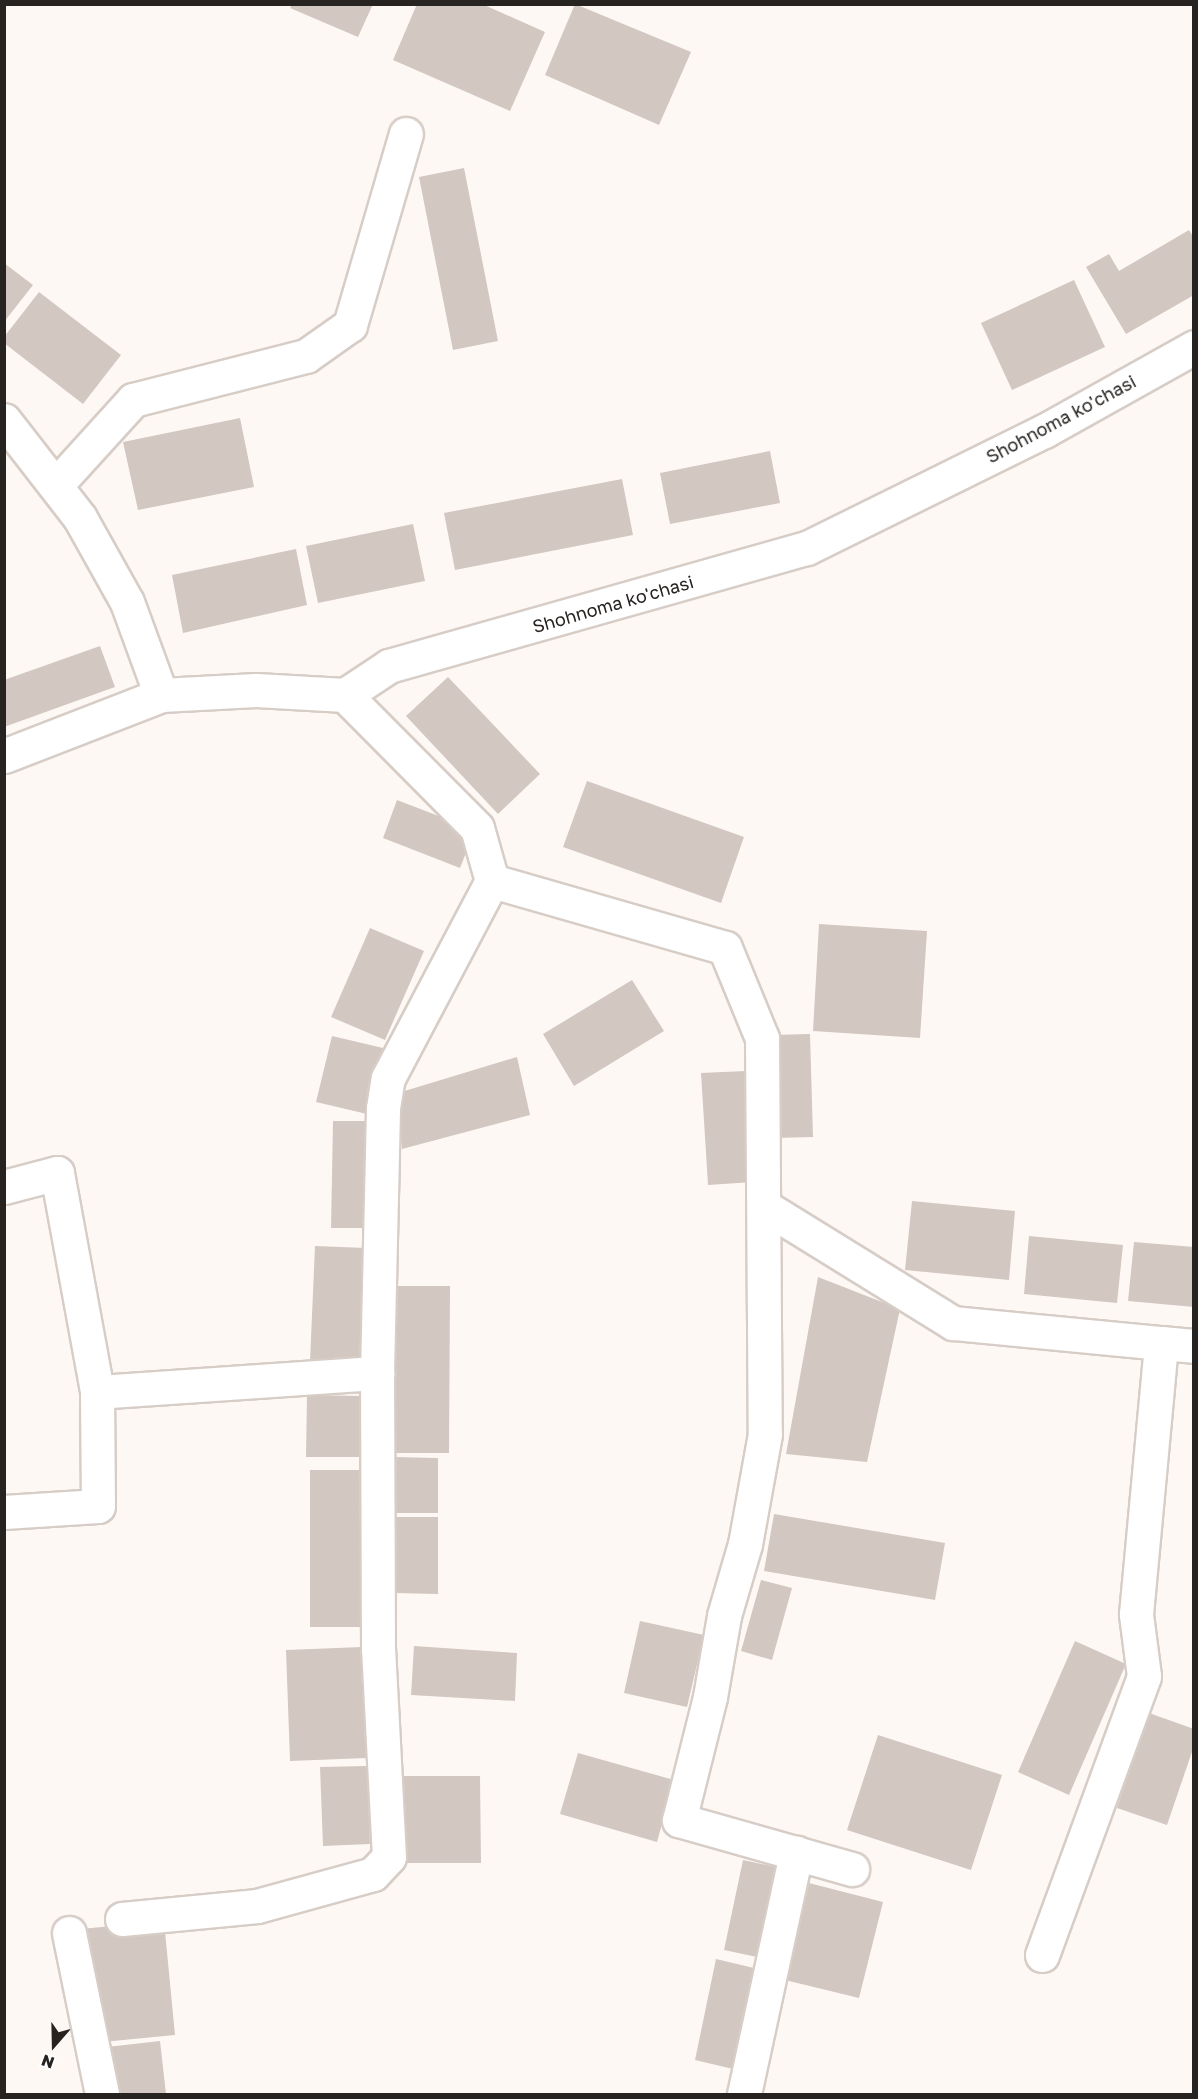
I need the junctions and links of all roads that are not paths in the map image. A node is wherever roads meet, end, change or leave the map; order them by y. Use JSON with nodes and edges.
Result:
{"nodes":[{"id":1,"x":406,"y":134,"type":"dead end"},
{"id":2,"x":1194,"y":347,"type":"edge"},
{"id":3,"x":4,"y":420,"type":"edge"},
{"id":4,"x":56,"y":485,"type":"junction"},
{"id":5,"x":161,"y":695,"type":"junction"},
{"id":6,"x":345,"y":695,"type":"junction"},
{"id":7,"x":4,"y":756,"type":"edge"},
{"id":8,"x":492,"y":881,"type":"junction"},
{"id":9,"x":4,"y":1187,"type":"edge"},
{"id":10,"x":765,"y":1207,"type":"junction"},
{"id":11,"x":1161,"y":1344,"type":"junction"},
{"id":12,"x":1194,"y":1346,"type":"edge"},
{"id":13,"x":377,"y":1373,"type":"junction"},
{"id":14,"x":97,"y":1392,"type":"junction"},
{"id":15,"x":4,"y":1512,"type":"edge"},
{"id":16,"x":796,"y":1853,"type":"junction"},
{"id":17,"x":852,"y":1869,"type":"dead end"},
{"id":18,"x":122,"y":1919,"type":"dead end"},
{"id":19,"x":69,"y":1933,"type":"dead end"},
{"id":20,"x":1042,"y":1955,"type":"dead end"},
{"id":21,"x":102,"y":2094,"type":"edge"},
{"id":22,"x":744,"y":2094,"type":"edge"}],
"edges":[{"from":1,"to":4,"type":"street"},
{"from":2,"to":6,"type":"street","name":"Shohnoma ko'chasi"},
{"from":3,"to":4,"type":"street"},
{"from":4,"to":5,"type":"street"},
{"from":5,"to":6,"type":"street"},
{"from":5,"to":7,"type":"street"},
{"from":6,"to":8,"type":"street"},
{"from":8,"to":10,"type":"street"},
{"from":8,"to":13,"type":"street"},
{"from":9,"to":14,"type":"street"},
{"from":10,"to":11,"type":"street"},
{"from":10,"to":16,"type":"street"},
{"from":11,"to":12,"type":"street"},
{"from":11,"to":20,"type":"street"},
{"from":13,"to":14,"type":"street"},
{"from":13,"to":18,"type":"street"},
{"from":14,"to":15,"type":"street"},
{"from":16,"to":17,"type":"street"},
{"from":16,"to":22,"type":"street"},
{"from":19,"to":21,"type":"street"}]}
